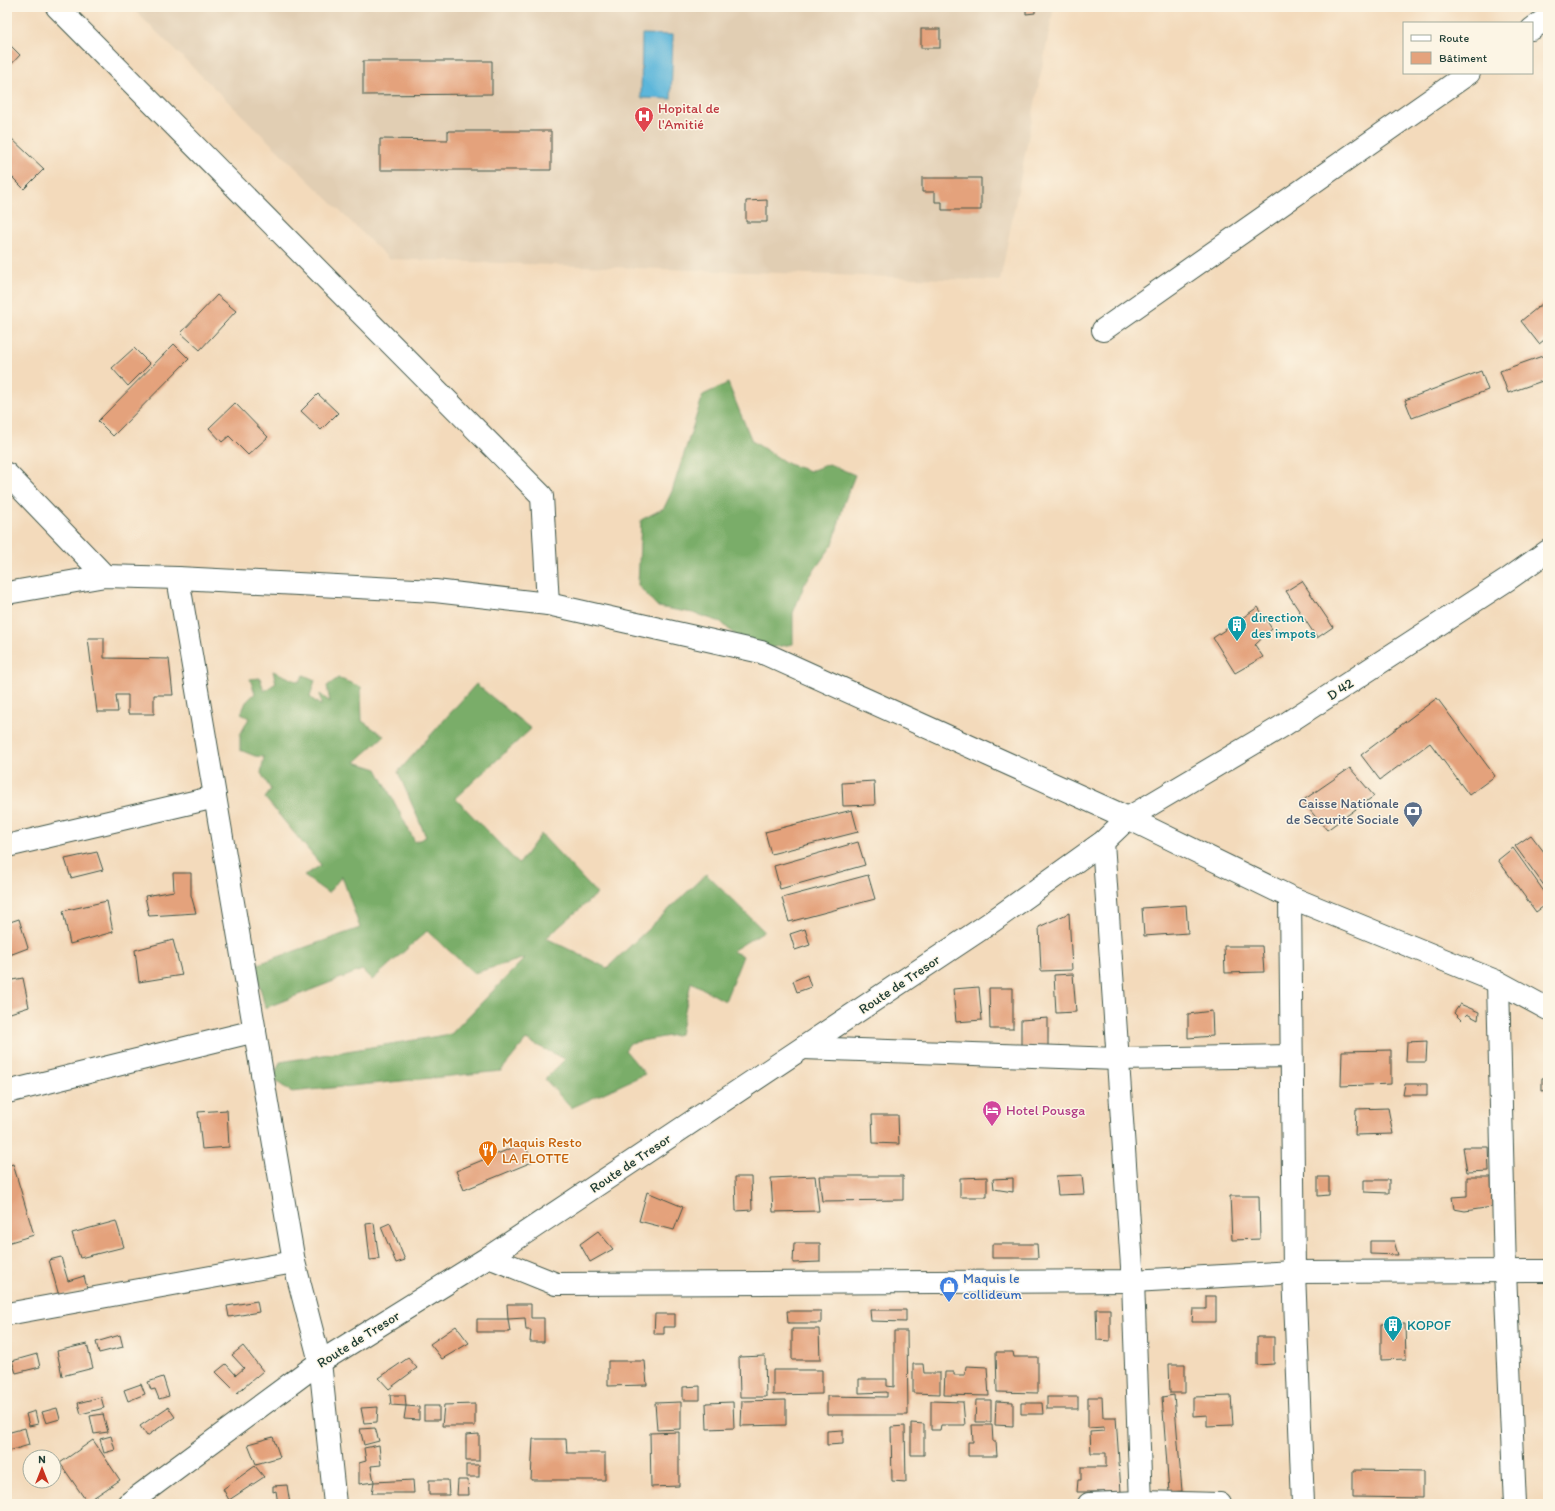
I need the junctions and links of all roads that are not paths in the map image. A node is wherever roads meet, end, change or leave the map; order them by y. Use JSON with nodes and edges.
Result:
{"nodes":[{"id":1,"x":57,"y":7,"type":"edge"},
{"id":2,"x":1548,"y":17,"type":"edge"},
{"id":3,"x":1533,"y":28,"type":"edge"},
{"id":4,"x":1468,"y":74,"type":"edge"},
{"id":5,"x":1103,"y":330,"type":"dead end"},
{"id":6,"x":7,"y":474,"type":"edge"},
{"id":7,"x":1548,"y":551,"type":"edge"},
{"id":8,"x":105,"y":576,"type":"junction"},
{"id":9,"x":178,"y":578,"type":"junction"},
{"id":10,"x":7,"y":593,"type":"edge"},
{"id":11,"x":548,"y":604,"type":"junction"},
{"id":12,"x":215,"y":797,"type":"junction"},
{"id":13,"x":1128,"y":818,"type":"junction"},
{"id":14,"x":1103,"y":842,"type":"junction"},
{"id":15,"x":7,"y":846,"type":"edge"},
{"id":16,"x":1290,"y":898,"type":"junction"},
{"id":17,"x":1498,"y":982,"type":"junction"},
{"id":18,"x":1548,"y":1009,"type":"edge"},
{"id":19,"x":255,"y":1031,"type":"junction"},
{"id":20,"x":803,"y":1048,"type":"junction"},
{"id":21,"x":1291,"y":1056,"type":"junction"},
{"id":22,"x":1117,"y":1059,"type":"junction"},
{"id":23,"x":7,"y":1092,"type":"edge"},
{"id":24,"x":489,"y":1257,"type":"junction"},
{"id":25,"x":294,"y":1262,"type":"junction"},
{"id":26,"x":1548,"y":1271,"type":"edge"},
{"id":27,"x":1294,"y":1272,"type":"junction"},
{"id":28,"x":1505,"y":1272,"type":"junction"},
{"id":29,"x":1133,"y":1281,"type":"junction"},
{"id":30,"x":7,"y":1314,"type":"edge"},
{"id":31,"x":320,"y":1362,"type":"junction"},
{"id":32,"x":1141,"y":1503,"type":"edge"},
{"id":33,"x":128,"y":1504,"type":"edge"},
{"id":34,"x":335,"y":1504,"type":"edge"},
{"id":35,"x":1089,"y":1504,"type":"edge"},
{"id":36,"x":1220,"y":1504,"type":"edge"},
{"id":37,"x":1303,"y":1504,"type":"edge"},
{"id":38,"x":1515,"y":1504,"type":"edge"}],
"edges":[{"from":1,"to":11,"type":"street"},
{"from":2,"to":3,"type":"street"},
{"from":4,"to":5,"type":"street"},
{"from":6,"to":8,"type":"street"},
{"from":7,"to":13,"type":"street","name":"D 42","number":"D 42"},
{"from":8,"to":9,"type":"street"},
{"from":8,"to":10,"type":"street"},
{"from":9,"to":11,"type":"street"},
{"from":9,"to":12,"type":"street"},
{"from":11,"to":13,"type":"street"},
{"from":12,"to":15,"type":"street"},
{"from":12,"to":19,"type":"street"},
{"from":13,"to":14,"type":"street","name":"Route de Tresor"},
{"from":13,"to":16,"type":"street"},
{"from":14,"to":20,"type":"street","name":"Route de Tresor"},
{"from":14,"to":22,"type":"street"},
{"from":14,"to":31,"type":"street"},
{"from":16,"to":17,"type":"street"},
{"from":16,"to":21,"type":"street"},
{"from":17,"to":18,"type":"street"},
{"from":17,"to":28,"type":"street"},
{"from":19,"to":23,"type":"street"},
{"from":19,"to":25,"type":"street"},
{"from":20,"to":22,"type":"street"},
{"from":20,"to":24,"type":"street","name":"Route de Tresor"},
{"from":21,"to":22,"type":"street"},
{"from":21,"to":27,"type":"street"},
{"from":22,"to":29,"type":"street"},
{"from":24,"to":29,"type":"street"},
{"from":24,"to":31,"type":"street","name":"Route de Tresor"},
{"from":25,"to":30,"type":"street"},
{"from":25,"to":31,"type":"street"},
{"from":26,"to":28,"type":"street"},
{"from":27,"to":28,"type":"street"},
{"from":27,"to":29,"type":"street"},
{"from":27,"to":37,"type":"street"},
{"from":28,"to":38,"type":"street"},
{"from":29,"to":32,"type":"street"},
{"from":31,"to":33,"type":"street","name":"Route de Tresor"},
{"from":31,"to":34,"type":"street"},
{"from":32,"to":35,"type":"street"},
{"from":32,"to":36,"type":"street"}]}
